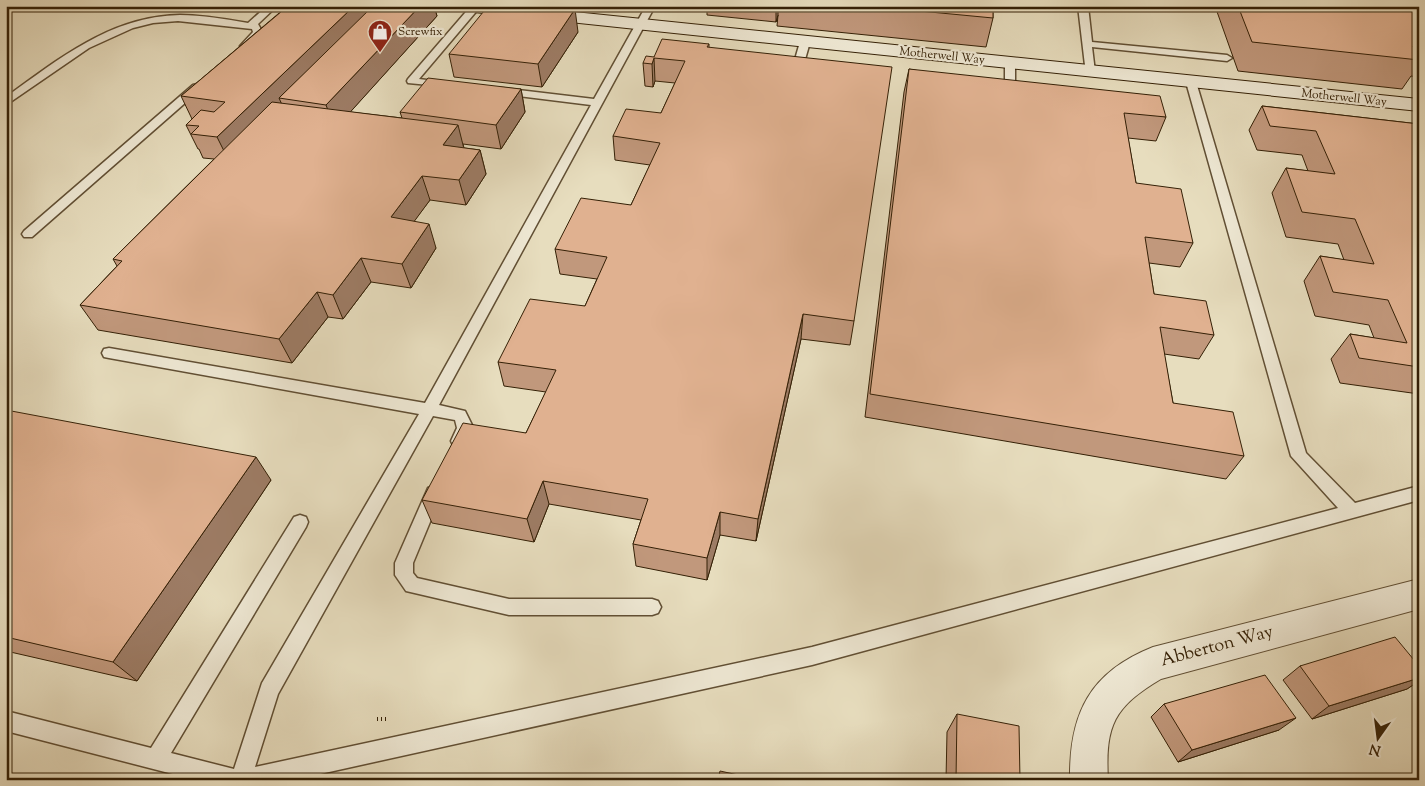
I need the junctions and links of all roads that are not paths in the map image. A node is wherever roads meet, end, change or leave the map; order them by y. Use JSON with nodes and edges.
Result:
{"nodes":[{"id":1,"x":273,"y":6,"type":"edge"},
{"id":2,"x":651,"y":6,"type":"edge"},
{"id":3,"x":1083,"y":6,"type":"edge"},
{"id":4,"x":470,"y":7,"type":"edge"},
{"id":5,"x":640,"y":25,"type":"junction"},
{"id":6,"x":250,"y":26,"type":"junction"},
{"id":7,"x":805,"y":42,"type":"junction"},
{"id":8,"x":1087,"y":44,"type":"junction"},
{"id":9,"x":238,"y":52,"type":"edge"},
{"id":10,"x":1227,"y":58,"type":"dead end"},
{"id":11,"x":1010,"y":63,"type":"junction"},
{"id":12,"x":797,"y":70,"type":"edge"},
{"id":13,"x":1090,"y":72,"type":"junction"},
{"id":14,"x":208,"y":78,"type":"edge"},
{"id":15,"x":1191,"y":82,"type":"junction"},
{"id":16,"x":459,"y":86,"type":"edge"},
{"id":17,"x":487,"y":90,"type":"edge"},
{"id":18,"x":1010,"y":94,"type":"edge"},
{"id":19,"x":6,"y":102,"type":"edge"},
{"id":20,"x":598,"y":103,"type":"junction"},
{"id":21,"x":1419,"y":105,"type":"edge"},
{"id":22,"x":28,"y":234,"type":"dead end"},
{"id":23,"x":109,"y":353,"type":"dead end"},
{"id":24,"x":429,"y":409,"type":"junction"},
{"id":25,"x":453,"y":454,"type":"edge"},
{"id":26,"x":440,"y":478,"type":"edge"},
{"id":27,"x":1419,"y":493,"type":"edge"},
{"id":28,"x":1351,"y":510,"type":"junction"},
{"id":29,"x":300,"y":522,"type":"dead end"},
{"id":30,"x":1414,"y":599,"type":"edge"},
{"id":31,"x":652,"y":607,"type":"dead end"},
{"id":32,"x":6,"y":721,"type":"edge"},
{"id":33,"x":156,"y":759,"type":"junction"},
{"id":34,"x":239,"y":780,"type":"edge"},
{"id":35,"x":245,"y":780,"type":"edge"},
{"id":36,"x":1089,"y":780,"type":"edge"}],
"edges":[{"from":1,"to":6,"type":"lane"},
{"from":2,"to":5,"type":"lane"},
{"from":3,"to":8,"type":"lane"},
{"from":4,"to":5,"type":"street","name":"Motherwell Way"},
{"from":4,"to":16,"type":"lane"},
{"from":5,"to":7,"type":"street","name":"Motherwell Way"},
{"from":5,"to":20,"type":"lane"},
{"from":6,"to":9,"type":"lane"},
{"from":6,"to":19,"type":"lane"},
{"from":7,"to":11,"type":"street","name":"Motherwell Way"},
{"from":7,"to":12,"type":"lane"},
{"from":8,"to":10,"type":"lane"},
{"from":8,"to":13,"type":"lane"},
{"from":11,"to":13,"type":"street","name":"Motherwell Way"},
{"from":11,"to":18,"type":"lane"},
{"from":13,"to":15,"type":"street","name":"Motherwell Way"},
{"from":14,"to":22,"type":"lane"},
{"from":15,"to":21,"type":"street","name":"Motherwell Way"},
{"from":15,"to":28,"type":"lane"},
{"from":17,"to":20,"type":"lane"},
{"from":20,"to":24,"type":"lane"},
{"from":23,"to":24,"type":"lane"},
{"from":24,"to":25,"type":"lane"},
{"from":24,"to":34,"type":"lane"},
{"from":26,"to":31,"type":"lane"},
{"from":27,"to":28,"type":"lane"},
{"from":28,"to":35,"type":"lane"},
{"from":29,"to":33,"type":"lane"},
{"from":30,"to":36,"type":"street","name":"Abberton Way"},
{"from":32,"to":33,"type":"lane"},
{"from":33,"to":34,"type":"lane"}]}
